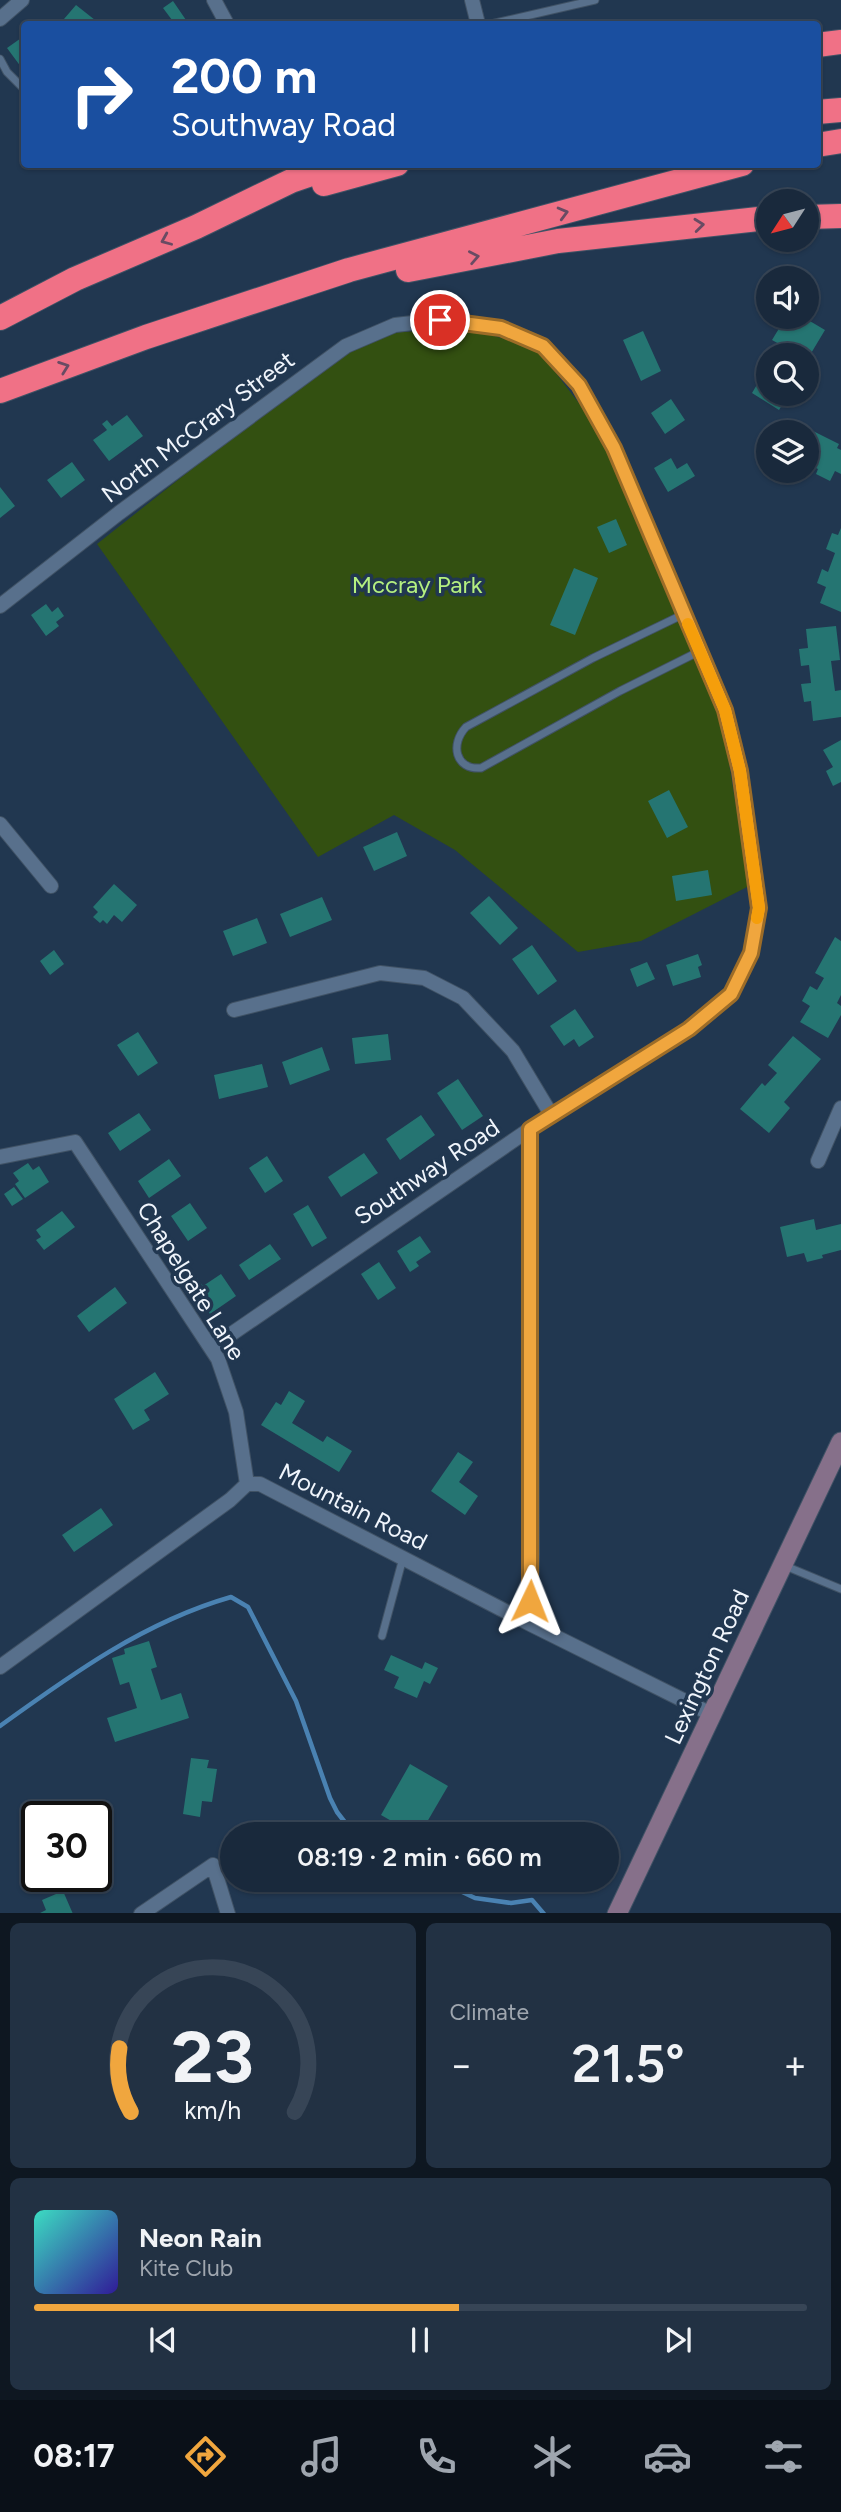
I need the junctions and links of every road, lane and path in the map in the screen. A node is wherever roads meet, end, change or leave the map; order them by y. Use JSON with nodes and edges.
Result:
{"nodes":[{"id":1,"x":22,"y":0,"type":"edge"},
{"id":2,"x":214,"y":0,"type":"edge"},
{"id":3,"x":472,"y":0,"type":"edge"},
{"id":4,"x":595,"y":0,"type":"edge"},
{"id":5,"x":0,"y":19,"type":"edge"},
{"id":6,"x":225,"y":21,"type":"edge"},
{"id":7,"x":477,"y":21,"type":"edge"},
{"id":8,"x":504,"y":21,"type":"edge"},
{"id":9,"x":841,"y":42,"type":"edge"},
{"id":10,"x":821,"y":44,"type":"edge"},
{"id":11,"x":0,"y":59,"type":"edge"},
{"id":12,"x":21,"y":86,"type":"edge"},
{"id":13,"x":841,"y":110,"type":"edge"},
{"id":14,"x":821,"y":112,"type":"edge"},
{"id":15,"x":841,"y":141,"type":"edge"},
{"id":16,"x":821,"y":144,"type":"edge"},
{"id":17,"x":329,"y":168,"type":"edge"},
{"id":18,"x":382,"y":168,"type":"edge"},
{"id":19,"x":727,"y":168,"type":"edge"},
{"id":20,"x":841,"y":216,"type":"edge"},
{"id":21,"x":819,"y":217,"type":"edge"},
{"id":22,"x":756,"y":219,"type":"edge"},
{"id":23,"x":196,"y":227,"type":"junction"},
{"id":24,"x":0,"y":318,"type":"edge"},
{"id":25,"x":440,"y":320,"type":"joint"},
{"id":26,"x":146,"y":337,"type":"junction"},
{"id":27,"x":0,"y":391,"type":"edge"},
{"id":28,"x":0,"y":606,"type":"edge"},
{"id":29,"x":684,"y":614,"type":"junction"},
{"id":30,"x":700,"y":651,"type":"junction"},
{"id":31,"x":0,"y":824,"type":"edge"},
{"id":32,"x":51,"y":886,"type":"dead end"},
{"id":33,"x":234,"y":1010,"type":"dead end"},
{"id":34,"x":841,"y":1108,"type":"edge"},
{"id":35,"x":552,"y":1116,"type":"junction"},
{"id":36,"x":530,"y":1129,"type":"junction"},
{"id":37,"x":0,"y":1157,"type":"edge"},
{"id":38,"x":818,"y":1161,"type":"dead end"},
{"id":39,"x":211,"y":1348,"type":"junction"},
{"id":40,"x":841,"y":1442,"type":"edge"},
{"id":41,"x":247,"y":1484,"type":"junction"},
{"id":42,"x":402,"y":1558,"type":"junction"},
{"id":43,"x":782,"y":1565,"type":"junction"},
{"id":44,"x":841,"y":1589,"type":"edge"},
{"id":45,"x":530,"y":1624,"type":"junction"},
{"id":46,"x":382,"y":1636,"type":"dead end"},
{"id":47,"x":0,"y":1667,"type":"edge"},
{"id":48,"x":711,"y":1714,"type":"junction"},
{"id":49,"x":141,"y":1913,"type":"edge"},
{"id":50,"x":228,"y":1913,"type":"edge"},
{"id":51,"x":617,"y":1913,"type":"edge"}],
"edges":[{"from":1,"to":5,"type":"street"},
{"from":2,"to":6,"type":"street"},
{"from":3,"to":7,"type":"street"},
{"from":4,"to":8,"type":"lane"},
{"from":9,"to":10,"type":"highway"},
{"from":11,"to":12,"type":"lane"},
{"from":13,"to":14,"type":"highway"},
{"from":15,"to":16,"type":"highway"},
{"from":17,"to":23,"type":"highway"},
{"from":18,"to":23,"type":"highway"},
{"from":26,"to":19,"type":"highway","one_way":true},
{"from":20,"to":21,"type":"highway"},
{"from":26,"to":22,"type":"highway","one_way":true},
{"from":23,"to":24,"type":"highway","one_way":true},
{"from":25,"to":28,"type":"street","name":"North McCrary Street"},
{"from":25,"to":29,"type":"street","name":"Southway Road"},
{"from":27,"to":26,"type":"highway","one_way":true},
{"from":29,"to":30,"type":"street","name":"Southway Road"},
{"from":29,"to":30,"type":"lane"},
{"from":30,"to":35,"type":"street","name":"Southway Road"},
{"from":31,"to":32,"type":"street"},
{"from":33,"to":35,"type":"street"},
{"from":34,"to":38,"type":"street"},
{"from":35,"to":36,"type":"street","name":"Southway Road"},
{"from":36,"to":39,"type":"street","name":"Southway Road"},
{"from":36,"to":45,"type":"street"},
{"from":37,"to":39,"type":"street","name":"Chapelgate Lane"},
{"from":39,"to":41,"type":"street","name":"Chapelgate Lane"},
{"from":40,"to":43,"type":"main road","name":"Lexington Road"},
{"from":41,"to":42,"type":"street","name":"Mountain Road"},
{"from":41,"to":47,"type":"street","name":"Mountain Road"},
{"from":42,"to":45,"type":"street","name":"Mountain Road"},
{"from":42,"to":46,"type":"lane"},
{"from":43,"to":44,"type":"lane"},
{"from":43,"to":48,"type":"main road","name":"Lexington Road"},
{"from":45,"to":48,"type":"street","name":"Mountain Road"},
{"from":48,"to":51,"type":"main road","name":"Lexington Road"},
{"from":49,"to":50,"type":"street"}]}
